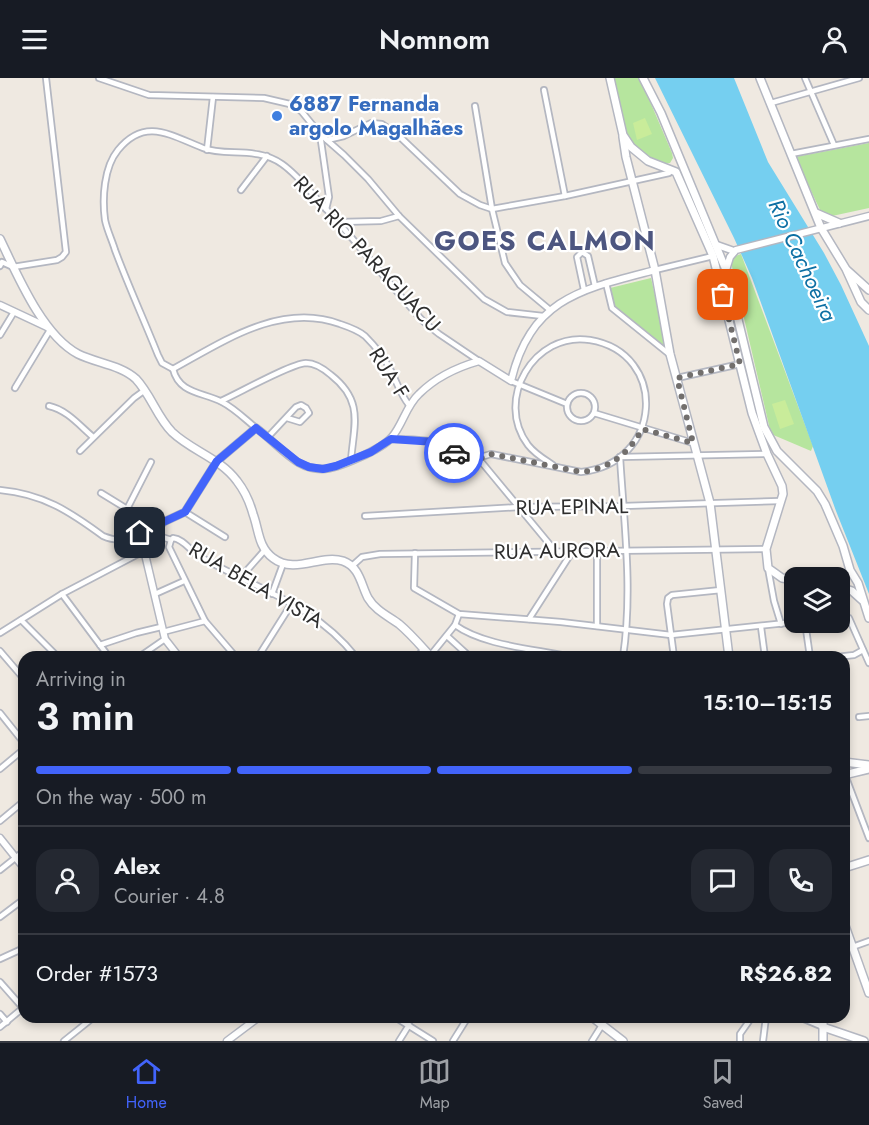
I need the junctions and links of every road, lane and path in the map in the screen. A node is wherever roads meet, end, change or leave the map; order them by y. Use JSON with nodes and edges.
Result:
{"nodes":[{"id":1,"x":46,"y":78,"type":"edge"},
{"id":2,"x":99,"y":78,"type":"edge"},
{"id":3,"x":610,"y":78,"type":"edge"},
{"id":4,"x":643,"y":78,"type":"edge"},
{"id":5,"x":760,"y":78,"type":"edge"},
{"id":6,"x":805,"y":78,"type":"edge"},
{"id":7,"x":859,"y":78,"type":"edge"},
{"id":8,"x":544,"y":90,"type":"dead end"},
{"id":9,"x":811,"y":92,"type":"junction"},
{"id":10,"x":213,"y":97,"type":"junction"},
{"id":11,"x":771,"y":103,"type":"junction"},
{"id":12,"x":475,"y":106,"type":"dead end"},
{"id":13,"x":320,"y":134,"type":"junction"},
{"id":14,"x":623,"y":135,"type":"junction"},
{"id":15,"x":869,"y":139,"type":"edge"},
{"id":16,"x":327,"y":140,"type":"junction"},
{"id":17,"x":834,"y":145,"type":"junction"},
{"id":18,"x":676,"y":148,"type":"junction"},
{"id":19,"x":207,"y":150,"type":"junction"},
{"id":20,"x":791,"y":154,"type":"junction"},
{"id":21,"x":267,"y":156,"type":"junction"},
{"id":22,"x":669,"y":171,"type":"junction"},
{"id":23,"x":632,"y":182,"type":"junction"},
{"id":24,"x":242,"y":190,"type":"dead end"},
{"id":25,"x":565,"y":196,"type":"junction"},
{"id":26,"x":326,"y":209,"type":"junction"},
{"id":27,"x":492,"y":209,"type":"junction"},
{"id":28,"x":816,"y":213,"type":"junction"},
{"id":29,"x":399,"y":216,"type":"junction"},
{"id":30,"x":869,"y":216,"type":"edge"},
{"id":31,"x":339,"y":222,"type":"junction"},
{"id":32,"x":839,"y":223,"type":"junction"},
{"id":33,"x":821,"y":228,"type":"junction"},
{"id":34,"x":0,"y":239,"type":"edge"},
{"id":35,"x":717,"y":245,"type":"junction"},
{"id":36,"x":735,"y":250,"type":"junction"},
{"id":37,"x":713,"y":256,"type":"junction"},
{"id":38,"x":1,"y":263,"type":"edge"},
{"id":39,"x":13,"y":267,"type":"junction"},
{"id":40,"x":846,"y":269,"type":"junction"},
{"id":41,"x":655,"y":270,"type":"junction"},
{"id":42,"x":726,"y":270,"type":"junction"},
{"id":43,"x":606,"y":283,"type":"junction"},
{"id":44,"x":595,"y":286,"type":"junction"},
{"id":45,"x":584,"y":290,"type":"junction"},
{"id":46,"x":869,"y":290,"type":"edge"},
{"id":47,"x":0,"y":305,"type":"edge"},
{"id":48,"x":550,"y":310,"type":"junction"},
{"id":49,"x":869,"y":310,"type":"edge"},
{"id":50,"x":14,"y":312,"type":"junction"},
{"id":51,"x":543,"y":316,"type":"junction"},
{"id":52,"x":48,"y":328,"type":"junction"},
{"id":53,"x":0,"y":335,"type":"edge"},
{"id":54,"x":670,"y":354,"type":"junction"},
{"id":55,"x":479,"y":361,"type":"junction"},
{"id":56,"x":740,"y":364,"type":"junction"},
{"id":57,"x":173,"y":369,"type":"junction"},
{"id":58,"x":677,"y":378,"type":"junction"},
{"id":59,"x":511,"y":381,"type":"junction"},
{"id":60,"x":519,"y":384,"type":"junction"},
{"id":61,"x":15,"y":388,"type":"dead end"},
{"id":62,"x":145,"y":390,"type":"junction"},
{"id":63,"x":221,"y":401,"type":"junction"},
{"id":64,"x":567,"y":404,"type":"junction"},
{"id":65,"x":409,"y":405,"type":"junction"},
{"id":66,"x":49,"y":406,"type":"dead end"},
{"id":67,"x":594,"y":413,"type":"junction"},
{"id":68,"x":287,"y":418,"type":"junction"},
{"id":69,"x":256,"y":428,"type":"junction"},
{"id":70,"x":642,"y":429,"type":"junction"},
{"id":71,"x":93,"y":437,"type":"junction"},
{"id":72,"x":268,"y":437,"type":"junction"},
{"id":73,"x":391,"y":439,"type":"junction"},
{"id":74,"x":693,"y":443,"type":"junction"},
{"id":75,"x":80,"y":451,"type":"dead end"},
{"id":76,"x":767,"y":453,"type":"junction"},
{"id":77,"x":698,"y":456,"type":"junction"},
{"id":78,"x":620,"y":457,"type":"junction"},
{"id":79,"x":479,"y":459,"type":"junction"},
{"id":80,"x":351,"y":460,"type":"junction"},
{"id":81,"x":217,"y":461,"type":"junction"},
{"id":82,"x":459,"y":461,"type":"junction"},
{"id":83,"x":151,"y":462,"type":"dead end"},
{"id":84,"x":553,"y":465,"type":"junction"},
{"id":85,"x":437,"y":469,"type":"dead end"},
{"id":86,"x":0,"y":490,"type":"edge"},
{"id":87,"x":101,"y":493,"type":"dead end"},
{"id":88,"x":780,"y":501,"type":"junction"},
{"id":89,"x":710,"y":503,"type":"junction"},
{"id":90,"x":623,"y":506,"type":"junction"},
{"id":91,"x":519,"y":507,"type":"junction"},
{"id":92,"x":127,"y":509,"type":"junction"},
{"id":93,"x":185,"y":512,"type":"junction"},
{"id":94,"x":364,"y":516,"type":"dead end"},
{"id":95,"x":163,"y":523,"type":"junction"},
{"id":96,"x":141,"y":537,"type":"junction"},
{"id":97,"x":225,"y":537,"type":"dead end"},
{"id":98,"x":171,"y":540,"type":"junction"},
{"id":99,"x":766,"y":549,"type":"junction"},
{"id":100,"x":625,"y":550,"type":"junction"},
{"id":101,"x":716,"y":550,"type":"junction"},
{"id":102,"x":144,"y":551,"type":"junction"},
{"id":103,"x":264,"y":551,"type":"junction"},
{"id":104,"x":597,"y":551,"type":"junction"},
{"id":105,"x":572,"y":552,"type":"junction"},
{"id":106,"x":415,"y":553,"type":"junction"},
{"id":107,"x":556,"y":553,"type":"junction"},
{"id":108,"x":283,"y":564,"type":"junction"},
{"id":109,"x":352,"y":566,"type":"junction"},
{"id":110,"x":844,"y":567,"type":"edge"},
{"id":111,"x":768,"y":568,"type":"junction"},
{"id":112,"x":241,"y":577,"type":"junction"},
{"id":113,"x":784,"y":578,"type":"edge"},
{"id":114,"x":850,"y":581,"type":"edge"},
{"id":115,"x":184,"y":582,"type":"junction"},
{"id":116,"x":850,"y":588,"type":"edge"},
{"id":117,"x":721,"y":590,"type":"junction"},
{"id":118,"x":62,"y":594,"type":"junction"},
{"id":119,"x":155,"y":594,"type":"junction"},
{"id":120,"x":272,"y":594,"type":"junction"},
{"id":121,"x":864,"y":602,"type":"junction"},
{"id":122,"x":292,"y":603,"type":"junction"},
{"id":123,"x":459,"y":614,"type":"junction"},
{"id":124,"x":869,"y":618,"type":"edge"},
{"id":125,"x":529,"y":619,"type":"junction"},
{"id":126,"x":21,"y":620,"type":"junction"},
{"id":127,"x":850,"y":620,"type":"edge"},
{"id":128,"x":205,"y":621,"type":"junction"},
{"id":129,"x":781,"y":624,"type":"junction"},
{"id":130,"x":784,"y":624,"type":"edge"},
{"id":131,"x":455,"y":625,"type":"junction"},
{"id":132,"x":597,"y":626,"type":"junction"},
{"id":133,"x":761,"y":627,"type":"junction"},
{"id":134,"x":726,"y":629,"type":"junction"},
{"id":135,"x":627,"y":630,"type":"junction"},
{"id":136,"x":0,"y":633,"type":"edge"},
{"id":137,"x":163,"y":633,"type":"junction"},
{"id":138,"x":807,"y":633,"type":"edge"},
{"id":139,"x":671,"y":635,"type":"junction"},
{"id":140,"x":447,"y":636,"type":"junction"},
{"id":141,"x":100,"y":645,"type":"junction"},
{"id":142,"x":424,"y":649,"type":"edge"},
{"id":143,"x":863,"y":650,"type":"junction"},
{"id":144,"x":0,"y":651,"type":"edge"},
{"id":145,"x":52,"y":651,"type":"edge"},
{"id":146,"x":104,"y":651,"type":"edge"},
{"id":147,"x":145,"y":651,"type":"edge"},
{"id":148,"x":175,"y":651,"type":"edge"},
{"id":149,"x":231,"y":651,"type":"edge"},
{"id":150,"x":262,"y":651,"type":"edge"},
{"id":151,"x":351,"y":651,"type":"edge"},
{"id":152,"x":435,"y":651,"type":"edge"},
{"id":153,"x":464,"y":651,"type":"edge"},
{"id":154,"x":540,"y":651,"type":"edge"},
{"id":155,"x":624,"y":651,"type":"edge"},
{"id":156,"x":673,"y":651,"type":"edge"},
{"id":157,"x":728,"y":651,"type":"edge"},
{"id":158,"x":764,"y":651,"type":"edge"},
{"id":159,"x":809,"y":651,"type":"edge"},
{"id":160,"x":850,"y":655,"type":"edge"},
{"id":161,"x":869,"y":663,"type":"edge"},
{"id":162,"x":18,"y":672,"type":"edge"},
{"id":163,"x":0,"y":713,"type":"edge"},
{"id":164,"x":869,"y":716,"type":"edge"},
{"id":165,"x":859,"y":717,"type":"dead end"},
{"id":166,"x":18,"y":736,"type":"edge"},
{"id":167,"x":18,"y":754,"type":"edge"},
{"id":168,"x":850,"y":763,"type":"edge"},
{"id":169,"x":869,"y":765,"type":"edge"},
{"id":170,"x":0,"y":769,"type":"edge"},
{"id":171,"x":869,"y":770,"type":"edge"},
{"id":172,"x":850,"y":774,"type":"edge"},
{"id":173,"x":850,"y":788,"type":"edge"},
{"id":174,"x":18,"y":806,"type":"edge"},
{"id":175,"x":0,"y":821,"type":"edge"},
{"id":176,"x":0,"y":838,"type":"edge"},
{"id":177,"x":869,"y":838,"type":"edge"},
{"id":178,"x":18,"y":855,"type":"edge"},
{"id":179,"x":15,"y":858,"type":"junction"},
{"id":180,"x":869,"y":860,"type":"edge"},
{"id":181,"x":18,"y":861,"type":"edge"},
{"id":182,"x":850,"y":866,"type":"edge"},
{"id":183,"x":0,"y":870,"type":"edge"},
{"id":184,"x":18,"y":904,"type":"edge"},
{"id":185,"x":0,"y":909,"type":"edge"},
{"id":186,"x":2,"y":916,"type":"edge"},
{"id":187,"x":850,"y":939,"type":"edge"},
{"id":188,"x":869,"y":941,"type":"edge"},
{"id":189,"x":853,"y":947,"type":"junction"},
{"id":190,"x":850,"y":948,"type":"edge"},
{"id":191,"x":18,"y":951,"type":"edge"},
{"id":192,"x":0,"y":959,"type":"edge"},
{"id":193,"x":0,"y":982,"type":"edge"},
{"id":194,"x":869,"y":993,"type":"edge"},
{"id":195,"x":18,"y":1002,"type":"edge"},
{"id":196,"x":18,"y":1012,"type":"edge"},
{"id":197,"x":0,"y":1014,"type":"edge"},
{"id":198,"x":7,"y":1022,"type":"junction"},
{"id":199,"x":86,"y":1023,"type":"edge"},
{"id":200,"x":251,"y":1023,"type":"edge"},
{"id":201,"x":406,"y":1023,"type":"edge"},
{"id":202,"x":464,"y":1023,"type":"edge"},
{"id":203,"x":600,"y":1023,"type":"edge"},
{"id":204,"x":747,"y":1023,"type":"edge"},
{"id":205,"x":765,"y":1023,"type":"edge"},
{"id":206,"x":813,"y":1023,"type":"edge"},
{"id":207,"x":823,"y":1023,"type":"edge"},
{"id":208,"x":409,"y":1025,"type":"junction"},
{"id":209,"x":602,"y":1025,"type":"junction"},
{"id":210,"x":0,"y":1027,"type":"edge"},
{"id":211,"x":823,"y":1027,"type":"junction"},
{"id":212,"x":64,"y":1041,"type":"edge"},
{"id":213,"x":227,"y":1041,"type":"edge"},
{"id":214,"x":399,"y":1041,"type":"edge"},
{"id":215,"x":433,"y":1041,"type":"edge"},
{"id":216,"x":453,"y":1041,"type":"edge"},
{"id":217,"x":592,"y":1041,"type":"edge"},
{"id":218,"x":623,"y":1041,"type":"edge"},
{"id":219,"x":739,"y":1041,"type":"edge"},
{"id":220,"x":763,"y":1041,"type":"edge"},
{"id":221,"x":823,"y":1041,"type":"edge"},
{"id":222,"x":864,"y":1041,"type":"edge"}],
"edges":[{"from":1,"to":39,"type":"street"},
{"from":2,"to":10,"type":"street"},
{"from":3,"to":14,"type":"main road"},
{"from":4,"to":18,"type":"main road"},
{"from":5,"to":11,"type":"main road"},
{"from":6,"to":9,"type":"street"},
{"from":7,"to":9,"type":"street"},
{"from":8,"to":25,"type":"street"},
{"from":9,"to":11,"type":"street"},
{"from":9,"to":17,"type":"street"},
{"from":10,"to":13,"type":"street"},
{"from":10,"to":19,"type":"street"},
{"from":11,"to":20,"type":"main road"},
{"from":12,"to":27,"type":"street"},
{"from":13,"to":16,"type":"street"},
{"from":13,"to":26,"type":"street"},
{"from":14,"to":22,"type":"main road"},
{"from":14,"to":23,"type":"main road"},
{"from":15,"to":17,"type":"street"},
{"from":16,"to":27,"type":"street"},
{"from":16,"to":29,"type":"street"},
{"from":17,"to":20,"type":"street"},
{"from":18,"to":22,"type":"main road"},
{"from":18,"to":35,"type":"main road"},
{"from":19,"to":21,"type":"street","name":"RUA RIO PARAGUACU"},
{"from":19,"to":57,"type":"street","name":"RUA RIO PARAGUACU"},
{"from":20,"to":28,"type":"main road"},
{"from":21,"to":24,"type":"street"},
{"from":21,"to":26,"type":"street","name":"RUA RIO PARAGUACU"},
{"from":22,"to":23,"type":"street"},
{"from":22,"to":37,"type":"main road"},
{"from":23,"to":25,"type":"street"},
{"from":23,"to":41,"type":"main road"},
{"from":25,"to":27,"type":"street"},
{"from":26,"to":31,"type":"street","name":"RUA RIO PARAGUACU"},
{"from":27,"to":48,"type":"street"},
{"from":28,"to":32,"type":"main road"},
{"from":28,"to":33,"type":"main road"},
{"from":29,"to":31,"type":"street"},
{"from":29,"to":51,"type":"street"},
{"from":30,"to":32,"type":"street"},
{"from":31,"to":55,"type":"street","name":"RUA RIO PARAGUACU"},
{"from":32,"to":33,"type":"street"},
{"from":33,"to":36,"type":"street"},
{"from":33,"to":40,"type":"main road"},
{"from":34,"to":39,"type":"main road"},
{"from":35,"to":36,"type":"street"},
{"from":35,"to":42,"type":"main road"},
{"from":36,"to":42,"type":"street"},
{"from":37,"to":41,"type":"street"},
{"from":37,"to":56,"type":"main road"},
{"from":38,"to":39,"type":"street"},
{"from":39,"to":52,"type":"main road"},
{"from":40,"to":46,"type":"main road"},
{"from":40,"to":49,"type":"main road"},
{"from":41,"to":43,"type":"street"},
{"from":41,"to":54,"type":"main road"},
{"from":42,"to":110,"type":"main road"},
{"from":43,"to":44,"type":"street"},
{"from":43,"to":54,"type":"street"},
{"from":44,"to":45,"type":"street"},
{"from":44,"to":45,"type":"street"},
{"from":45,"to":48,"type":"street"},
{"from":47,"to":50,"type":"street"},
{"from":48,"to":51,"type":"street"},
{"from":50,"to":52,"type":"street"},
{"from":50,"to":53,"type":"street"},
{"from":51,"to":59,"type":"street"},
{"from":52,"to":61,"type":"street"},
{"from":52,"to":62,"type":"main road"},
{"from":54,"to":58,"type":"main road"},
{"from":55,"to":59,"type":"street","name":"RUA RIO PARAGUACU"},
{"from":55,"to":65,"type":"street"},
{"from":56,"to":58,"type":"street"},
{"from":56,"to":76,"type":"main road"},
{"from":57,"to":63,"type":"street"},
{"from":57,"to":65,"type":"street","name":"RUA F"},
{"from":58,"to":74,"type":"main road"},
{"from":59,"to":60,"type":"street","name":"RUA RIO PARAGUACU"},
{"from":60,"to":64,"type":"street","name":"RUA RIO PARAGUACU"},
{"from":60,"to":70,"type":"street"},
{"from":60,"to":84,"type":"street"},
{"from":62,"to":71,"type":"street"},
{"from":62,"to":81,"type":"main road"},
{"from":63,"to":69,"type":"street"},
{"from":63,"to":80,"type":"street"},
{"from":64,"to":67,"type":"street"},
{"from":64,"to":67,"type":"street"},
{"from":65,"to":73,"type":"street","name":"RUA F"},
{"from":66,"to":71,"type":"street"},
{"from":67,"to":70,"type":"street"},
{"from":68,"to":68,"type":"street"},
{"from":68,"to":72,"type":"street"},
{"from":69,"to":72,"type":"street"},
{"from":69,"to":81,"type":"street"},
{"from":70,"to":74,"type":"street"},
{"from":70,"to":78,"type":"street"},
{"from":71,"to":75,"type":"street"},
{"from":72,"to":80,"type":"street"},
{"from":73,"to":80,"type":"street"},
{"from":73,"to":82,"type":"street"},
{"from":74,"to":77,"type":"main road"},
{"from":76,"to":77,"type":"street"},
{"from":76,"to":88,"type":"main road"},
{"from":77,"to":78,"type":"street"},
{"from":77,"to":89,"type":"main road"},
{"from":78,"to":84,"type":"street"},
{"from":78,"to":90,"type":"street"},
{"from":79,"to":82,"type":"street"},
{"from":79,"to":84,"type":"street"},
{"from":79,"to":91,"type":"street"},
{"from":81,"to":93,"type":"street"},
{"from":81,"to":103,"type":"main road"},
{"from":82,"to":85,"type":"street"},
{"from":83,"to":92,"type":"street"},
{"from":86,"to":96,"type":"street"},
{"from":87,"to":92,"type":"street"},
{"from":88,"to":89,"type":"street","name":"RUA EPINAL"},
{"from":88,"to":99,"type":"main road"},
{"from":89,"to":90,"type":"street","name":"RUA EPINAL"},
{"from":89,"to":101,"type":"main road"},
{"from":90,"to":91,"type":"street","name":"RUA EPINAL"},
{"from":90,"to":100,"type":"street"},
{"from":91,"to":94,"type":"street","name":"RUA EPINAL"},
{"from":91,"to":107,"type":"street"},
{"from":92,"to":95,"type":"street"},
{"from":93,"to":95,"type":"street"},
{"from":93,"to":97,"type":"street"},
{"from":95,"to":96,"type":"street"},
{"from":96,"to":98,"type":"street"},
{"from":96,"to":102,"type":"street"},
{"from":98,"to":112,"type":"street","name":"RUA BELA VISTA"},
{"from":98,"to":115,"type":"street"},
{"from":99,"to":101,"type":"street","name":"RUA AURORA"},
{"from":99,"to":111,"type":"main road"},
{"from":100,"to":101,"type":"street","name":"RUA AURORA"},
{"from":100,"to":104,"type":"street","name":"RUA AURORA"},
{"from":100,"to":135,"type":"street"},
{"from":101,"to":117,"type":"main road"},
{"from":102,"to":118,"type":"street"},
{"from":102,"to":119,"type":"street"},
{"from":103,"to":108,"type":"main road"},
{"from":103,"to":112,"type":"street"},
{"from":104,"to":105,"type":"street","name":"RUA AURORA"},
{"from":104,"to":132,"type":"street"},
{"from":105,"to":107,"type":"street","name":"RUA AURORA"},
{"from":105,"to":125,"type":"street"},
{"from":106,"to":107,"type":"street","name":"RUA AURORA"},
{"from":106,"to":109,"type":"street","name":"RUA AURORA"},
{"from":106,"to":123,"type":"street"},
{"from":108,"to":109,"type":"main road"},
{"from":108,"to":120,"type":"street"},
{"from":109,"to":142,"type":"main road"},
{"from":111,"to":113,"type":"main road"},
{"from":111,"to":129,"type":"street"},
{"from":112,"to":120,"type":"street","name":"RUA BELA VISTA"},
{"from":114,"to":121,"type":"main road"},
{"from":115,"to":119,"type":"street"},
{"from":115,"to":128,"type":"street"},
{"from":116,"to":121,"type":"main road"},
{"from":117,"to":134,"type":"main road"},
{"from":117,"to":139,"type":"street"},
{"from":118,"to":126,"type":"street"},
{"from":118,"to":141,"type":"street"},
{"from":119,"to":137,"type":"street"},
{"from":120,"to":122,"type":"street","name":"RUA BELA VISTA"},
{"from":121,"to":124,"type":"main road"},
{"from":122,"to":150,"type":"street"},
{"from":122,"to":151,"type":"street","name":"RUA BELA VISTA"},
{"from":123,"to":125,"type":"street"},
{"from":123,"to":131,"type":"street"},
{"from":125,"to":132,"type":"street"},
{"from":126,"to":136,"type":"street"},
{"from":126,"to":145,"type":"street"},
{"from":127,"to":143,"type":"street"},
{"from":128,"to":137,"type":"street"},
{"from":128,"to":149,"type":"street"},
{"from":129,"to":130,"type":"street"},
{"from":129,"to":133,"type":"street"},
{"from":131,"to":140,"type":"street"},
{"from":131,"to":154,"type":"street"},
{"from":132,"to":135,"type":"street"},
{"from":133,"to":134,"type":"street"},
{"from":133,"to":158,"type":"street"},
{"from":134,"to":139,"type":"street"},
{"from":134,"to":157,"type":"main road"},
{"from":135,"to":139,"type":"street"},
{"from":135,"to":155,"type":"street"},
{"from":137,"to":141,"type":"street"},
{"from":137,"to":147,"type":"street"},
{"from":137,"to":148,"type":"street"},
{"from":138,"to":159,"type":"street"},
{"from":139,"to":156,"type":"street"},
{"from":140,"to":152,"type":"street"},
{"from":140,"to":153,"type":"street"},
{"from":141,"to":146,"type":"street"},
{"from":143,"to":160,"type":"street"},
{"from":143,"to":161,"type":"street"},
{"from":144,"to":162,"type":"street"},
{"from":163,"to":166,"type":"street"},
{"from":164,"to":165,"type":"street"},
{"from":167,"to":170,"type":"street"},
{"from":168,"to":169,"type":"main road"},
{"from":171,"to":172,"type":"main road"},
{"from":173,"to":177,"type":"street"},
{"from":174,"to":175,"type":"street"},
{"from":176,"to":179,"type":"street"},
{"from":178,"to":179,"type":"street"},
{"from":179,"to":181,"type":"street"},
{"from":179,"to":183,"type":"street"},
{"from":180,"to":182,"type":"main road"},
{"from":184,"to":186,"type":"street"},
{"from":185,"to":186,"type":"street"},
{"from":187,"to":189,"type":"main road"},
{"from":188,"to":189,"type":"street"},
{"from":189,"to":190,"type":"street"},
{"from":189,"to":194,"type":"main road"},
{"from":191,"to":192,"type":"street"},
{"from":193,"to":195,"type":"street"},
{"from":196,"to":198,"type":"street"},
{"from":197,"to":198,"type":"street"},
{"from":198,"to":210,"type":"street"},
{"from":199,"to":212,"type":"street"},
{"from":200,"to":213,"type":"street"},
{"from":201,"to":208,"type":"street"},
{"from":202,"to":216,"type":"street"},
{"from":203,"to":209,"type":"main road"},
{"from":204,"to":219,"type":"street"},
{"from":205,"to":220,"type":"street"},
{"from":206,"to":211,"type":"street"},
{"from":207,"to":211,"type":"main road"},
{"from":208,"to":214,"type":"street"},
{"from":208,"to":215,"type":"street"},
{"from":209,"to":217,"type":"street"},
{"from":209,"to":218,"type":"main road"},
{"from":211,"to":221,"type":"main road"},
{"from":211,"to":222,"type":"main road"}]}
